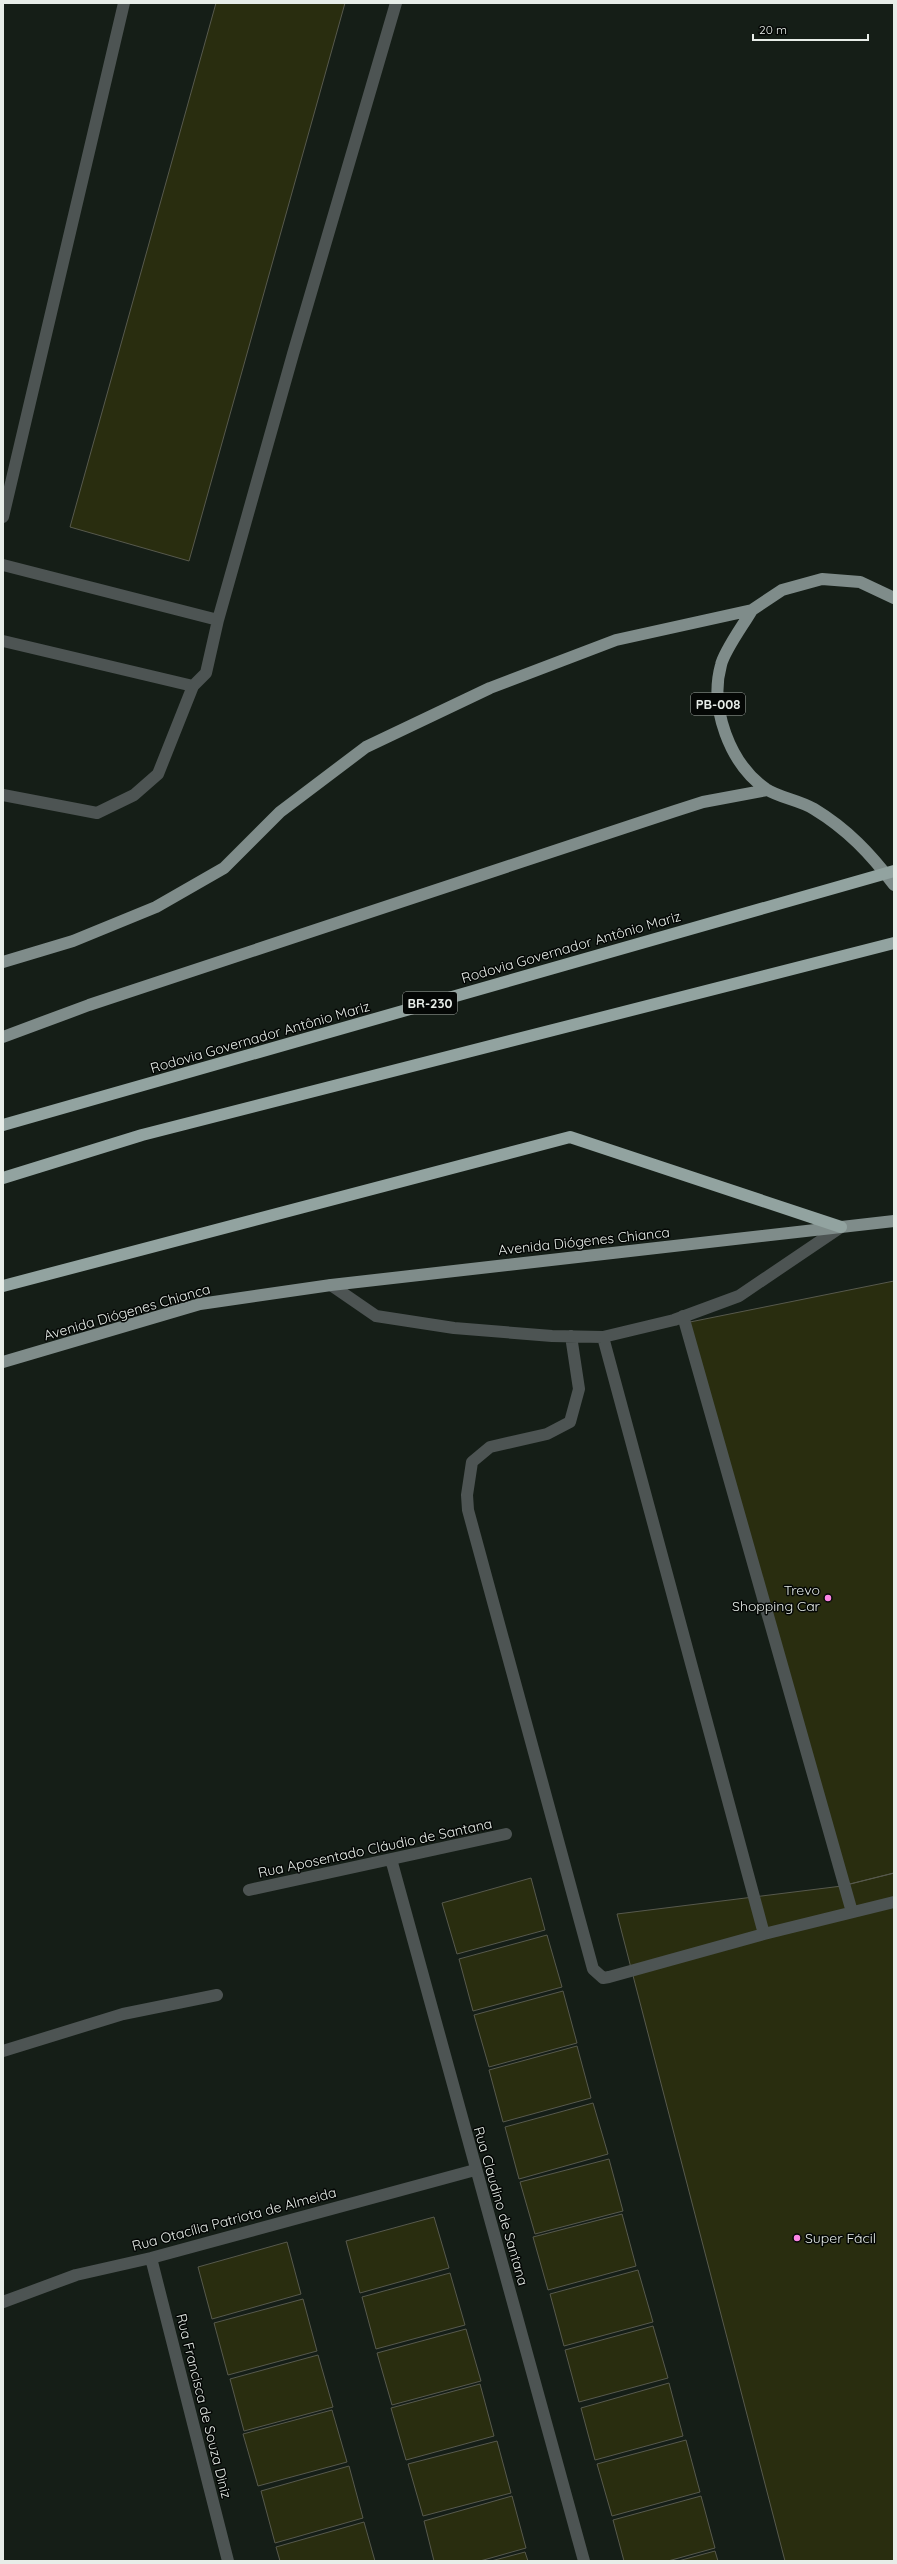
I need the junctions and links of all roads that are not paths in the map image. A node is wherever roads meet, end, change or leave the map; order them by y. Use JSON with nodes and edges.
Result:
{"nodes":[{"id":1,"x":124,"y":3,"type":"edge"},
{"id":2,"x":396,"y":3,"type":"edge"},
{"id":3,"x":3,"y":517,"type":"edge"},
{"id":4,"x":3,"y":565,"type":"edge"},
{"id":5,"x":894,"y":598,"type":"edge"},
{"id":6,"x":752,"y":610,"type":"junction"},
{"id":7,"x":218,"y":620,"type":"junction"},
{"id":8,"x":3,"y":641,"type":"edge"},
{"id":9,"x":193,"y":686,"type":"junction"},
{"id":10,"x":767,"y":790,"type":"junction"},
{"id":11,"x":3,"y":795,"type":"edge"},
{"id":12,"x":894,"y":870,"type":"edge"},
{"id":13,"x":894,"y":885,"type":"edge"},
{"id":14,"x":894,"y":943,"type":"edge"},
{"id":15,"x":3,"y":962,"type":"edge"},
{"id":16,"x":3,"y":1037,"type":"edge"},
{"id":17,"x":3,"y":1126,"type":"edge"},
{"id":18,"x":3,"y":1178,"type":"edge"},
{"id":19,"x":894,"y":1221,"type":"edge"},
{"id":20,"x":841,"y":1227,"type":"junction"},
{"id":21,"x":331,"y":1285,"type":"junction"},
{"id":22,"x":3,"y":1286,"type":"edge"},
{"id":23,"x":683,"y":1316,"type":"junction"},
{"id":24,"x":571,"y":1336,"type":"junction"},
{"id":25,"x":603,"y":1337,"type":"junction"},
{"id":26,"x":3,"y":1362,"type":"edge"},
{"id":27,"x":506,"y":1834,"type":"dead end"},
{"id":28,"x":391,"y":1859,"type":"junction"},
{"id":29,"x":249,"y":1890,"type":"dead end"},
{"id":30,"x":894,"y":1902,"type":"edge"},
{"id":31,"x":852,"y":1912,"type":"junction"},
{"id":32,"x":764,"y":1934,"type":"junction"},
{"id":33,"x":217,"y":1995,"type":"dead end"},
{"id":34,"x":3,"y":2051,"type":"edge"},
{"id":35,"x":475,"y":2170,"type":"junction"},
{"id":36,"x":151,"y":2258,"type":"junction"},
{"id":37,"x":3,"y":2302,"type":"edge"},
{"id":38,"x":228,"y":2561,"type":"edge"},
{"id":39,"x":584,"y":2561,"type":"edge"}],
"edges":[{"from":1,"to":3,"type":"street"},
{"from":2,"to":7,"type":"street"},
{"from":4,"to":7,"type":"street"},
{"from":5,"to":6,"type":"main road","number":"PB-008"},
{"from":6,"to":10,"type":"main road","number":"PB-008"},
{"from":6,"to":15,"type":"main road"},
{"from":7,"to":9,"type":"street"},
{"from":8,"to":9,"type":"street"},
{"from":9,"to":11,"type":"street"},
{"from":10,"to":13,"type":"main road","number":"PB-008"},
{"from":10,"to":16,"type":"main road"},
{"from":12,"to":17,"type":"highway","name":"Rodovia Governador Antônio Mariz","number":"BR-230"},
{"from":14,"to":18,"type":"highway"},
{"from":19,"to":20,"type":"main road","name":"Avenida Diógenes Chianca"},
{"from":20,"to":21,"type":"main road","name":"Avenida Diógenes Chianca"},
{"from":20,"to":22,"type":"highway"},
{"from":20,"to":23,"type":"street","name":"Avenida Diógenes Chianca"},
{"from":21,"to":24,"type":"street","name":"Avenida Diógenes Chianca"},
{"from":21,"to":26,"type":"main road","name":"Avenida Diógenes Chianca"},
{"from":23,"to":25,"type":"street","name":"Avenida Diógenes Chianca"},
{"from":23,"to":31,"type":"street"},
{"from":24,"to":25,"type":"street","name":"Avenida Diógenes Chianca"},
{"from":24,"to":32,"type":"street"},
{"from":25,"to":32,"type":"street"},
{"from":27,"to":28,"type":"street","name":"Rua Aposentado Cláudio de Santana"},
{"from":28,"to":29,"type":"street","name":"Rua Aposentado Cláudio de Santana"},
{"from":28,"to":35,"type":"street","name":"Rua Claudino de Santana"},
{"from":30,"to":31,"type":"street"},
{"from":31,"to":32,"type":"street"},
{"from":33,"to":34,"type":"street"},
{"from":35,"to":36,"type":"street","name":"Rua Otacília Patriota de Almeida"},
{"from":35,"to":39,"type":"street","name":"Rua Claudino de Santana"},
{"from":36,"to":37,"type":"street","name":"Rua Otacília Patriota de Almeida"},
{"from":36,"to":38,"type":"street","name":"Rua Francisca de Souza Diniz"}]}
